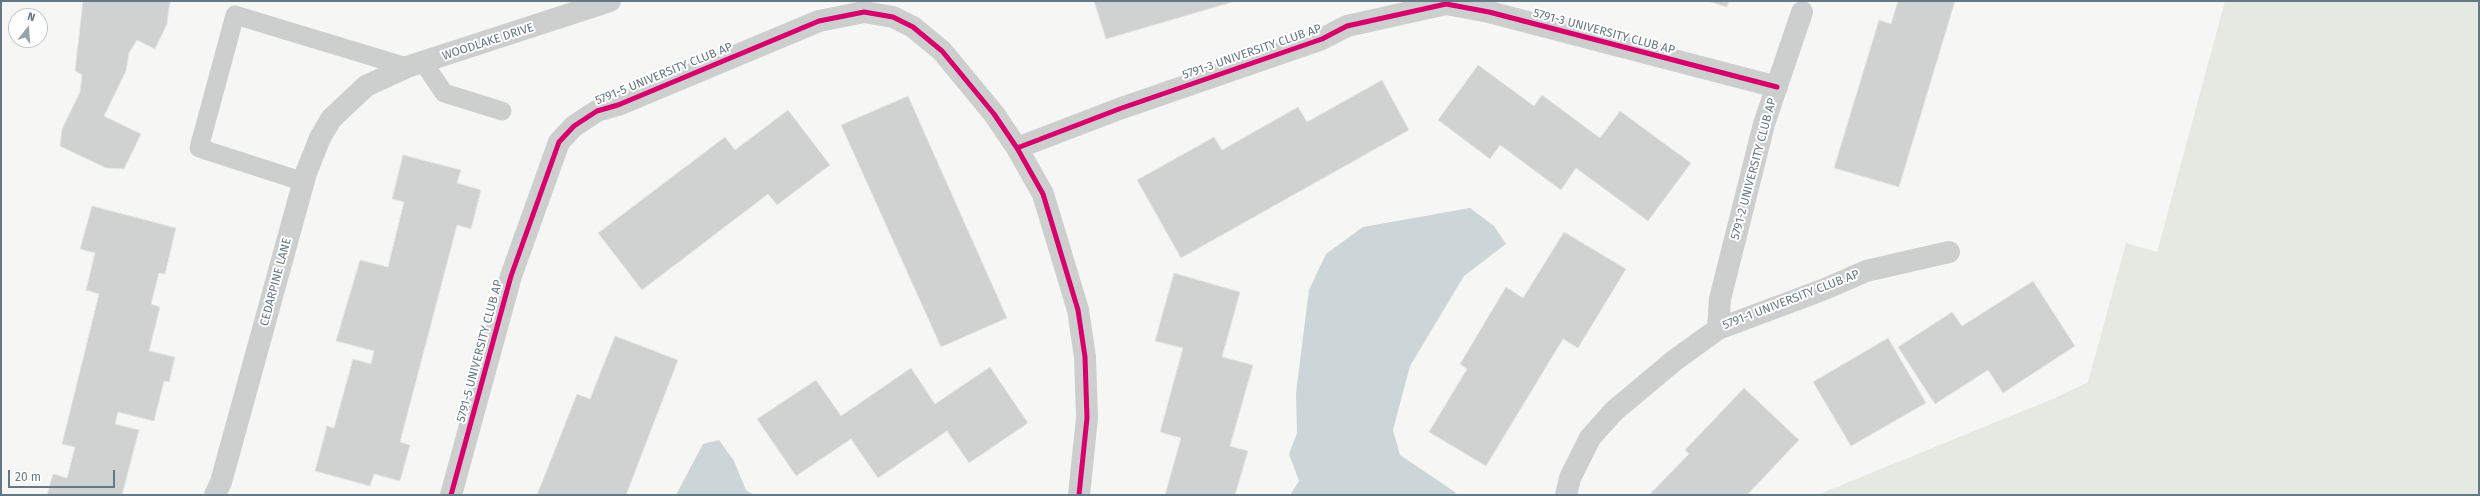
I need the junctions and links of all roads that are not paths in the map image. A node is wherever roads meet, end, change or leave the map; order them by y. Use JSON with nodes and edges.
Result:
{"nodes":[{"id":1,"x":610,"y":1,"type":"edge"},
{"id":2,"x":1802,"y":12,"type":"dead end"},
{"id":3,"x":415,"y":65,"type":"junction"},
{"id":4,"x":366,"y":86,"type":"joint"},
{"id":5,"x":1777,"y":87,"type":"junction"},
{"id":6,"x":502,"y":111,"type":"dead end"},
{"id":7,"x":1017,"y":148,"type":"junction"},
{"id":8,"x":304,"y":182,"type":"junction"},
{"id":9,"x":1949,"y":252,"type":"dead end"},
{"id":10,"x":1718,"y":329,"type":"junction"},
{"id":11,"x":215,"y":495,"type":"edge"},
{"id":12,"x":452,"y":495,"type":"edge"},
{"id":13,"x":1079,"y":495,"type":"edge"},
{"id":14,"x":1566,"y":495,"type":"edge"}],
"edges":[{"from":1,"to":3,"type":"street","name":"WOODLAKE DRIVE"},
{"from":2,"to":5,"type":"street","name":"5791-2 UNIVERSITY CLUB AP"},
{"from":3,"to":4,"type":"street","name":"WOODLAKE DRIVE"},
{"from":3,"to":6,"type":"lane"},
{"from":3,"to":8,"type":"lane"},
{"from":4,"to":8,"type":"street","name":"CEDARPINE LANE"},
{"from":5,"to":7,"type":"street","name":"5791-3 UNIVERSITY CLUB AP"},
{"from":5,"to":10,"type":"street","name":"5791-2 UNIVERSITY CLUB AP"},
{"from":7,"to":12,"type":"street","name":"5791-5 UNIVERSITY CLUB AP"},
{"from":7,"to":13,"type":"street","name":"5791-5 UNIVERSITY CLUB AP"},
{"from":8,"to":11,"type":"street","name":"CEDARPINE LANE"},
{"from":9,"to":10,"type":"street","name":"5791-1 UNIVERSITY CLUB AP"},
{"from":10,"to":14,"type":"street","name":"5791-1 UNIVERSITY CLUB AP"}]}
